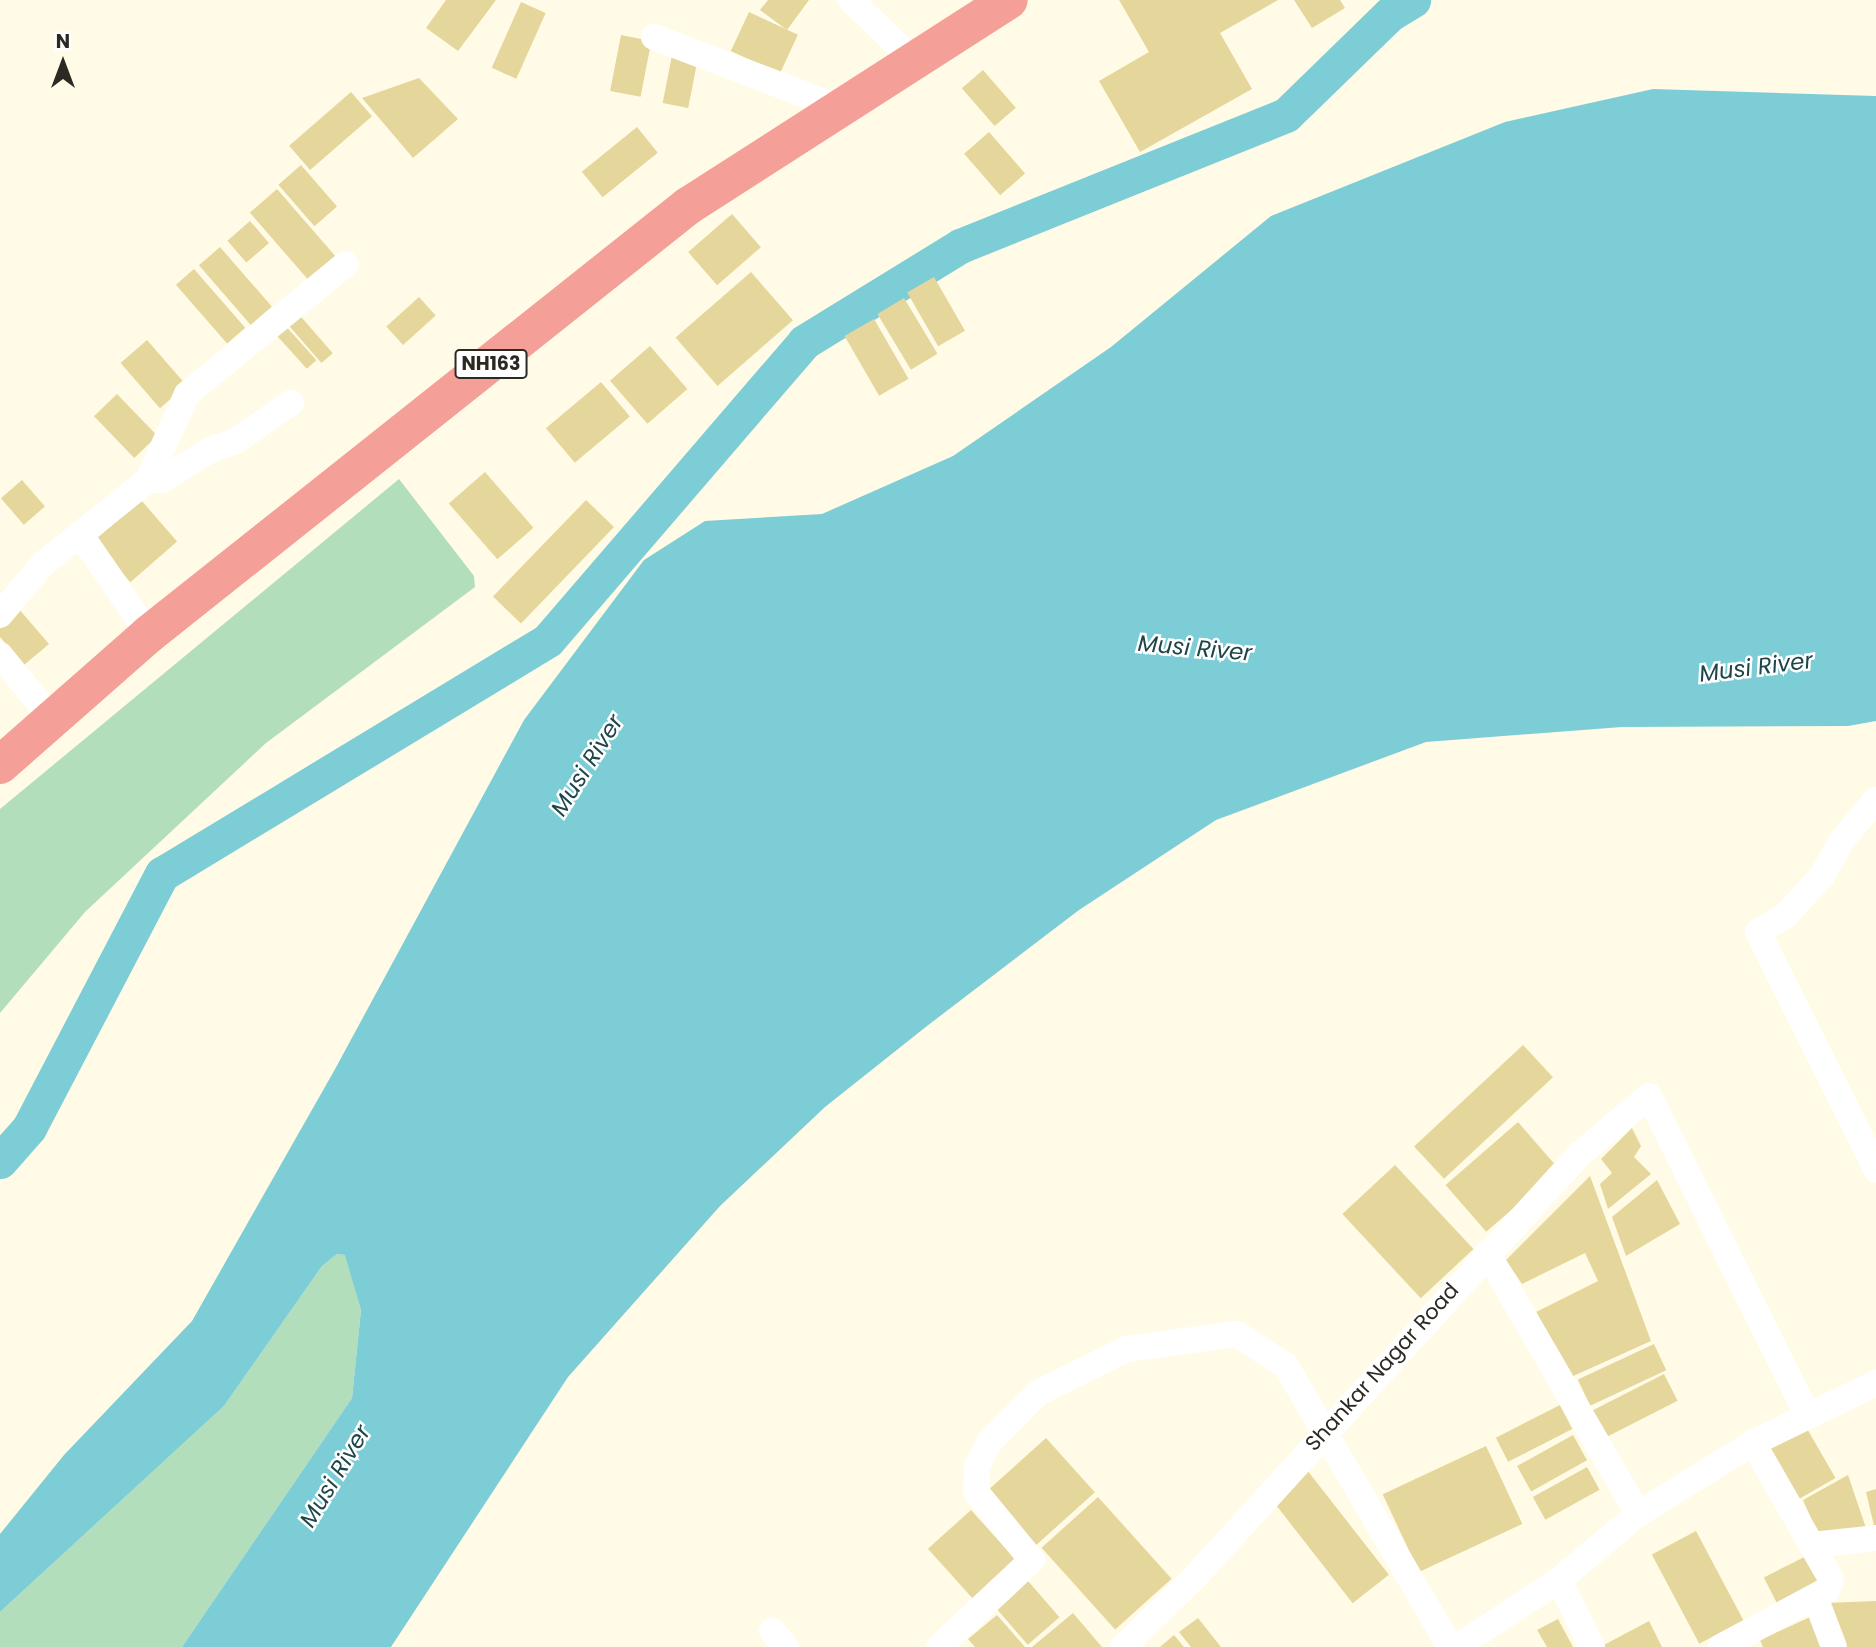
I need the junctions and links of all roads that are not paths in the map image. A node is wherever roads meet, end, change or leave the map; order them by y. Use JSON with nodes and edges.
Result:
{"nodes":[{"id":1,"x":851,"y":0,"type":"edge"},
{"id":2,"x":1009,"y":0,"type":"edge"},
{"id":3,"x":654,"y":37,"type":"dead end"},
{"id":4,"x":914,"y":61,"type":"junction"},
{"id":5,"x":840,"y":108,"type":"junction"},
{"id":6,"x":346,"y":264,"type":"dead end"},
{"id":7,"x":291,"y":403,"type":"dead end"},
{"id":8,"x":148,"y":480,"type":"junction"},
{"id":9,"x":80,"y":534,"type":"junction"},
{"id":10,"x":0,"y":615,"type":"edge"},
{"id":11,"x":149,"y":634,"type":"junction"},
{"id":12,"x":0,"y":655,"type":"edge"},
{"id":13,"x":53,"y":720,"type":"junction"},
{"id":14,"x":0,"y":765,"type":"edge"},
{"id":15,"x":1876,"y":800,"type":"edge"},
{"id":16,"x":1876,"y":1169,"type":"edge"},
{"id":17,"x":1487,"y":1252,"type":"junction"},
{"id":18,"x":1876,"y":1383,"type":"edge"},
{"id":19,"x":1808,"y":1414,"type":"junction"},
{"id":20,"x":1325,"y":1429,"type":"junction"},
{"id":21,"x":1753,"y":1443,"type":"junction"},
{"id":22,"x":1638,"y":1514,"type":"junction"},
{"id":23,"x":1876,"y":1538,"type":"edge"},
{"id":24,"x":1812,"y":1545,"type":"junction"},
{"id":25,"x":1559,"y":1580,"type":"junction"},
{"id":26,"x":1815,"y":1597,"type":"junction"},
{"id":27,"x":939,"y":1647,"type":"edge"},
{"id":28,"x":1124,"y":1647,"type":"edge"},
{"id":29,"x":1450,"y":1647,"type":"edge"},
{"id":30,"x":1457,"y":1647,"type":"edge"},
{"id":31,"x":1592,"y":1647,"type":"edge"},
{"id":32,"x":1721,"y":1647,"type":"edge"},
{"id":33,"x":1834,"y":1647,"type":"edge"}],
"edges":[{"from":1,"to":4,"type":"street"},
{"from":2,"to":4,"type":"highway","number":"NH163"},
{"from":3,"to":5,"type":"street"},
{"from":4,"to":5,"type":"highway","number":"NH163"},
{"from":5,"to":11,"type":"highway","number":"NH163"},
{"from":6,"to":8,"type":"street"},
{"from":7,"to":8,"type":"street"},
{"from":8,"to":9,"type":"street"},
{"from":9,"to":10,"type":"street"},
{"from":9,"to":11,"type":"street"},
{"from":11,"to":13,"type":"highway","number":"NH163"},
{"from":12,"to":13,"type":"street"},
{"from":13,"to":14,"type":"highway","number":"NH163"},
{"from":15,"to":16,"type":"street"},
{"from":17,"to":19,"type":"street","name":"Shankar Nagar Road"},
{"from":17,"to":20,"type":"street","name":"Shankar Nagar Road"},
{"from":17,"to":22,"type":"street"},
{"from":18,"to":19,"type":"street"},
{"from":19,"to":21,"type":"street"},
{"from":20,"to":27,"type":"street"},
{"from":20,"to":28,"type":"street","name":"Shankar Nagar Road"},
{"from":20,"to":29,"type":"street"},
{"from":21,"to":22,"type":"street"},
{"from":21,"to":24,"type":"street"},
{"from":22,"to":25,"type":"street"},
{"from":23,"to":24,"type":"street"},
{"from":24,"to":26,"type":"street"},
{"from":25,"to":30,"type":"street"},
{"from":25,"to":31,"type":"street"},
{"from":26,"to":32,"type":"street"},
{"from":26,"to":33,"type":"street"}]}
